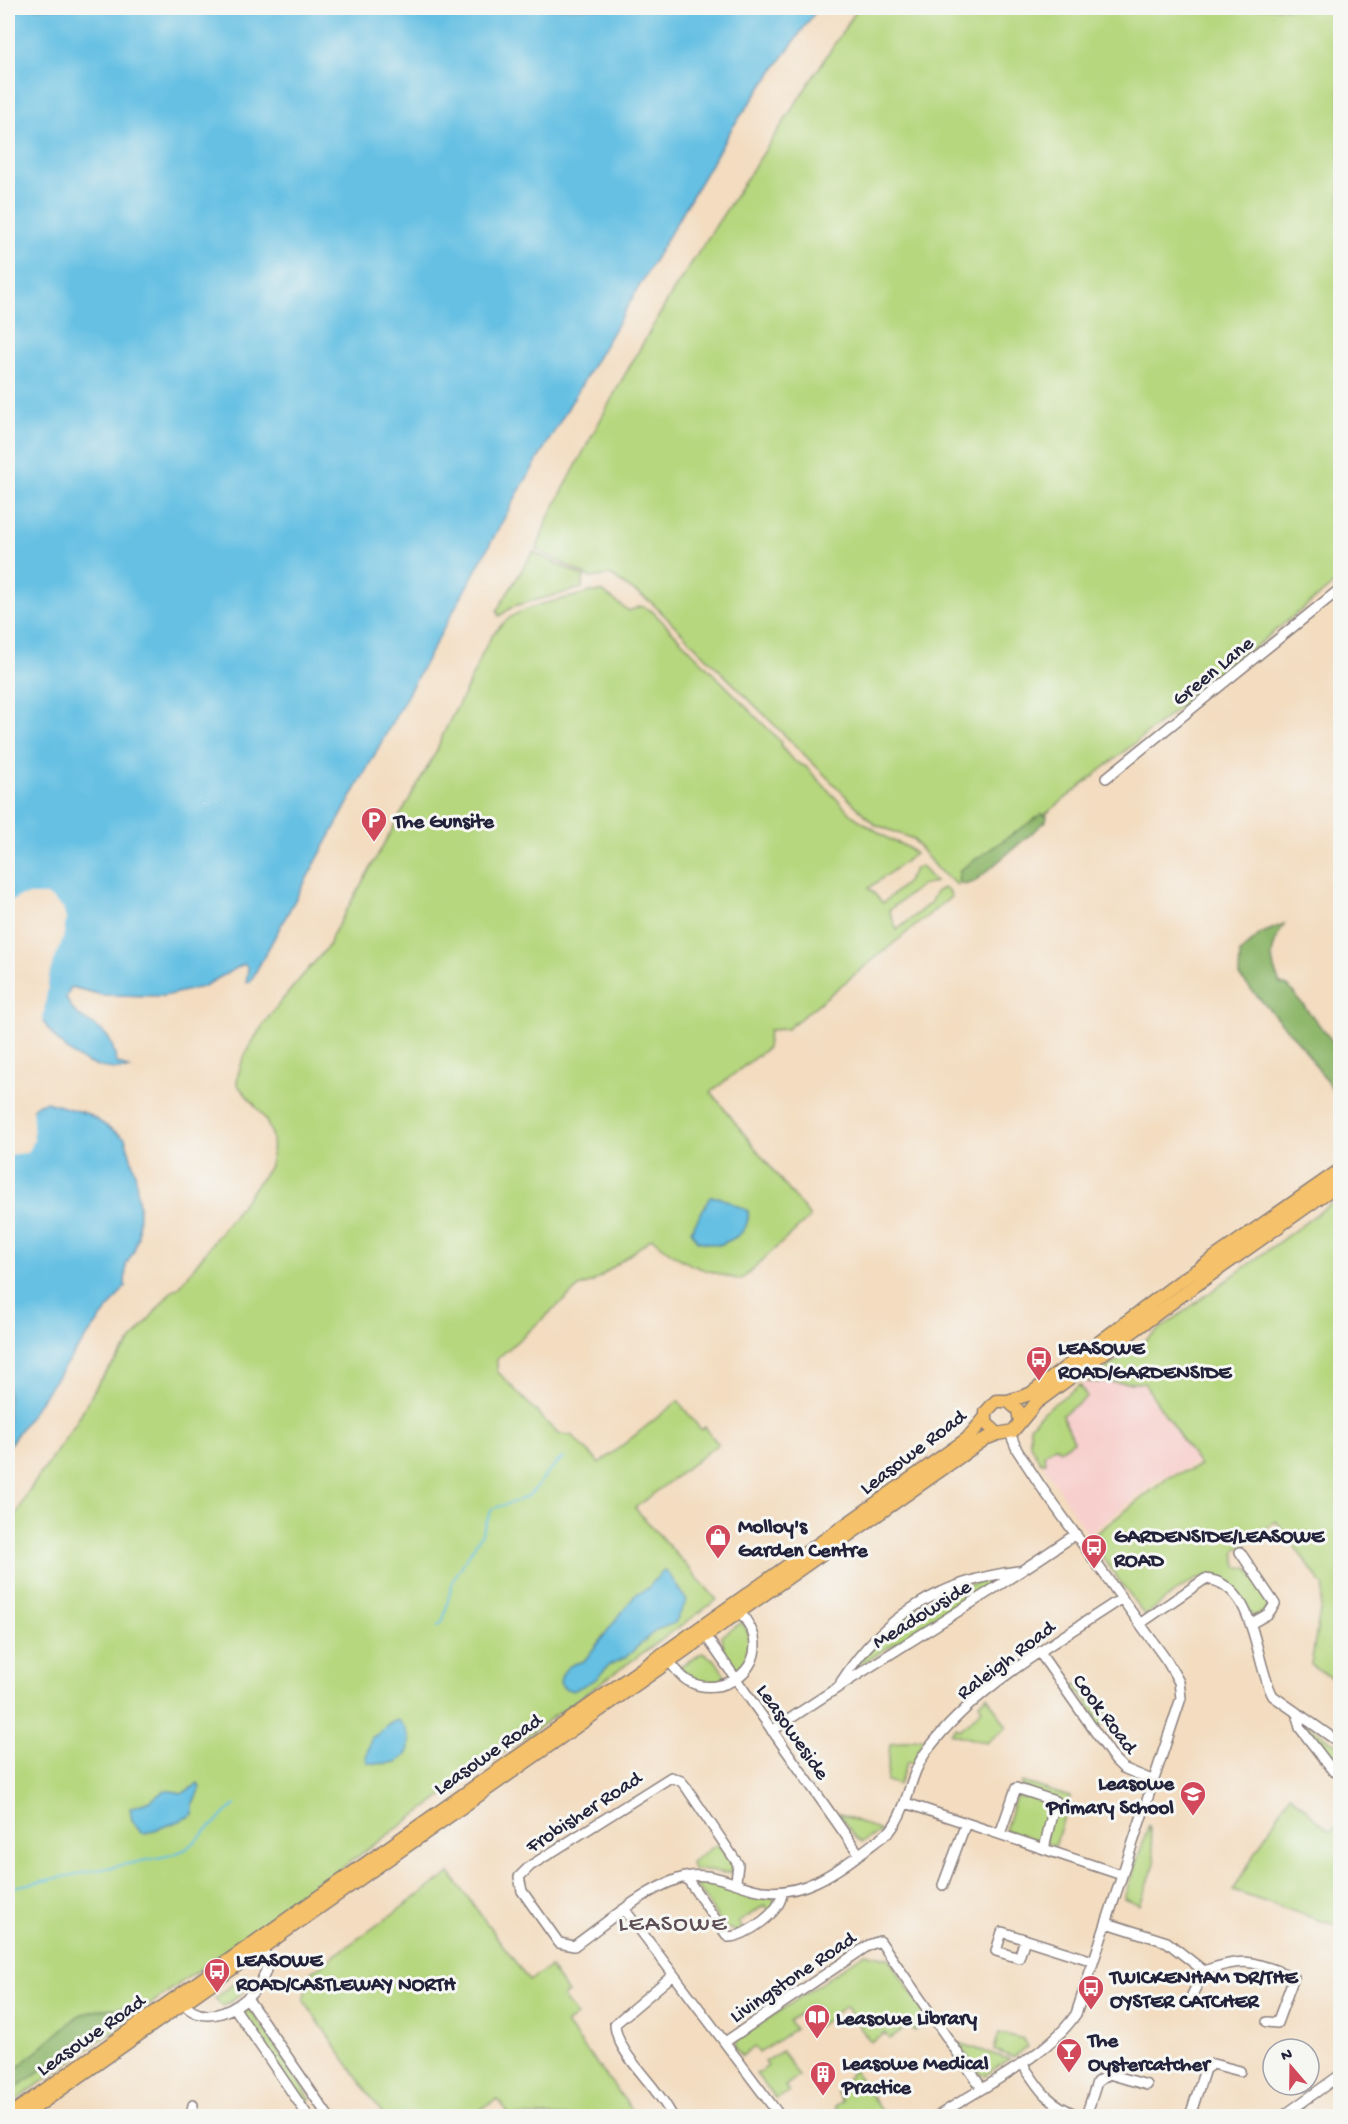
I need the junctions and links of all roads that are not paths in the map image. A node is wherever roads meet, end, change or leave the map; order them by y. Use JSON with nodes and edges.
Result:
{"nodes":[{"id":1,"x":1341,"y":589,"type":"edge"},
{"id":2,"x":1106,"y":778,"type":"dead end"},
{"id":3,"x":1341,"y":1170,"type":"edge"},
{"id":4,"x":1341,"y":1183,"type":"edge"},
{"id":5,"x":1008,"y":1401,"type":"junction"},
{"id":6,"x":985,"y":1418,"type":"junction"},
{"id":7,"x":1020,"y":1422,"type":"junction"},
{"id":8,"x":1004,"y":1433,"type":"junction"},
{"id":9,"x":1076,"y":1534,"type":"junction"},
{"id":10,"x":1240,"y":1552,"type":"dead end"},
{"id":11,"x":1023,"y":1570,"type":"junction"},
{"id":12,"x":1122,"y":1598,"type":"junction"},
{"id":13,"x":741,"y":1613,"type":"junction"},
{"id":14,"x":1141,"y":1623,"type":"junction"},
{"id":15,"x":1252,"y":1623,"type":"junction"},
{"id":16,"x":703,"y":1632,"type":"junction"},
{"id":17,"x":1040,"y":1653,"type":"junction"},
{"id":18,"x":670,"y":1662,"type":"junction"},
{"id":19,"x":736,"y":1680,"type":"junction"},
{"id":20,"x":838,"y":1686,"type":"junction"},
{"id":21,"x":1301,"y":1714,"type":"junction"},
{"id":22,"x":771,"y":1731,"type":"junction"},
{"id":23,"x":1341,"y":1743,"type":"edge"},
{"id":24,"x":1341,"y":1774,"type":"edge"},
{"id":25,"x":1154,"y":1781,"type":"junction"},
{"id":26,"x":906,"y":1803,"type":"junction"},
{"id":27,"x":966,"y":1823,"type":"junction"},
{"id":28,"x":1000,"y":1834,"type":"junction"},
{"id":29,"x":1044,"y":1849,"type":"junction"},
{"id":30,"x":859,"y":1854,"type":"junction"},
{"id":31,"x":1122,"y":1875,"type":"junction"},
{"id":32,"x":686,"y":1877,"type":"junction"},
{"id":33,"x":736,"y":1881,"type":"junction"},
{"id":34,"x":943,"y":1885,"type":"dead end"},
{"id":35,"x":782,"y":1893,"type":"junction"},
{"id":36,"x":625,"y":1910,"type":"junction"},
{"id":37,"x":1107,"y":1923,"type":"junction"},
{"id":38,"x":1025,"y":1940,"type":"dead end"},
{"id":39,"x":259,"y":1945,"type":"junction"},
{"id":40,"x":1093,"y":1961,"type":"junction"},
{"id":41,"x":1204,"y":1971,"type":"junction"},
{"id":42,"x":673,"y":1976,"type":"junction"},
{"id":43,"x":1192,"y":1995,"type":"dead end"},
{"id":44,"x":247,"y":1998,"type":"junction"},
{"id":45,"x":181,"y":2000,"type":"junction"},
{"id":46,"x":234,"y":2007,"type":"junction"},
{"id":47,"x":1267,"y":2022,"type":"dead end"},
{"id":48,"x":725,"y":2042,"type":"junction"},
{"id":49,"x":1022,"y":2063,"type":"junction"},
{"id":50,"x":1240,"y":2071,"type":"dead end"},
{"id":51,"x":1341,"y":2075,"type":"edge"},
{"id":52,"x":1147,"y":2085,"type":"dead end"},
{"id":53,"x":982,"y":2088,"type":"junction"},
{"id":54,"x":317,"y":2101,"type":"junction"},
{"id":55,"x":193,"y":2106,"type":"dead end"},
{"id":56,"x":306,"y":2114,"type":"edge"},
{"id":57,"x":8,"y":2116,"type":"edge"},
{"id":58,"x":23,"y":2116,"type":"edge"},
{"id":59,"x":191,"y":2116,"type":"edge"},
{"id":60,"x":328,"y":2116,"type":"edge"},
{"id":61,"x":672,"y":2116,"type":"edge"},
{"id":62,"x":780,"y":2116,"type":"edge"},
{"id":63,"x":938,"y":2116,"type":"edge"},
{"id":64,"x":1080,"y":2116,"type":"edge"},
{"id":65,"x":1086,"y":2116,"type":"edge"},
{"id":66,"x":1190,"y":2116,"type":"edge"},
{"id":67,"x":1283,"y":2116,"type":"edge"}],
"edges":[{"from":1,"to":2,"type":"street","name":"Green Lane"},
{"from":3,"to":5,"type":"main road"},
{"from":4,"to":7,"type":"main road"},
{"from":5,"to":6,"type":"main road"},
{"from":5,"to":7,"type":"main road"},
{"from":6,"to":8,"type":"main road"},
{"from":6,"to":16,"type":"main road","name":"Leasowe Road"},
{"from":7,"to":8,"type":"main road"},
{"from":8,"to":9,"type":"street"},
{"from":8,"to":13,"type":"main road","name":"Leasowe Road"},
{"from":9,"to":11,"type":"street","name":"Meadowside"},
{"from":9,"to":12,"type":"street"},
{"from":10,"to":15,"type":"street"},
{"from":11,"to":20,"type":"street","name":"Meadowside"},
{"from":11,"to":20,"type":"street","name":"Meadowside"},
{"from":12,"to":14,"type":"street"},
{"from":12,"to":17,"type":"street","name":"Raleigh Road"},
{"from":13,"to":16,"type":"main road","name":"Leasowe Road"},
{"from":13,"to":19,"type":"street"},
{"from":14,"to":15,"type":"street"},
{"from":14,"to":25,"type":"street"},
{"from":15,"to":21,"type":"street"},
{"from":16,"to":18,"type":"main road","name":"Leasowe Road"},
{"from":16,"to":19,"type":"street","name":"Leasoweside"},
{"from":16,"to":39,"type":"main road","name":"Leasowe Road"},
{"from":17,"to":25,"type":"street","name":"Cook Road"},
{"from":17,"to":26,"type":"street","name":"Raleigh Road"},
{"from":18,"to":19,"type":"street"},
{"from":18,"to":39,"type":"main road","name":"Leasowe Road"},
{"from":19,"to":22,"type":"street","name":"Leasoweside"},
{"from":20,"to":22,"type":"street","name":"Meadowside"},
{"from":21,"to":23,"type":"street"},
{"from":21,"to":24,"type":"street"},
{"from":22,"to":30,"type":"street","name":"Leasoweside"},
{"from":25,"to":31,"type":"street"},
{"from":26,"to":27,"type":"street"},
{"from":26,"to":30,"type":"street","name":"Raleigh Road"},
{"from":27,"to":28,"type":"street"},
{"from":27,"to":34,"type":"street"},
{"from":28,"to":29,"type":"street"},
{"from":28,"to":29,"type":"street"},
{"from":29,"to":31,"type":"street"},
{"from":30,"to":35,"type":"street","name":"Raleigh Road"},
{"from":31,"to":37,"type":"street"},
{"from":32,"to":33,"type":"street","name":"Frobisher Road"},
{"from":32,"to":35,"type":"street"},
{"from":32,"to":36,"type":"street","name":"Frobisher Road"},
{"from":33,"to":35,"type":"street","name":"Raleigh Road"},
{"from":33,"to":36,"type":"street","name":"Frobisher Road"},
{"from":36,"to":42,"type":"street"},
{"from":37,"to":40,"type":"street"},
{"from":37,"to":41,"type":"street"},
{"from":38,"to":40,"type":"street"},
{"from":39,"to":44,"type":"street"},
{"from":39,"to":45,"type":"main road","name":"Leasowe Road"},
{"from":40,"to":49,"type":"street"},
{"from":41,"to":43,"type":"street"},
{"from":41,"to":47,"type":"street"},
{"from":42,"to":48,"type":"street"},
{"from":42,"to":61,"type":"street"},
{"from":44,"to":46,"type":"street"},
{"from":44,"to":54,"type":"street"},
{"from":45,"to":46,"type":"street"},
{"from":45,"to":57,"type":"main road","name":"Leasowe Road"},
{"from":45,"to":58,"type":"main road","name":"Leasowe Road"},
{"from":46,"to":56,"type":"street"},
{"from":48,"to":53,"type":"street","name":"Livingstone Road"},
{"from":48,"to":62,"type":"street"},
{"from":49,"to":53,"type":"street"},
{"from":49,"to":64,"type":"street"},
{"from":50,"to":66,"type":"street"},
{"from":51,"to":67,"type":"street"},
{"from":52,"to":65,"type":"street"},
{"from":53,"to":63,"type":"street"},
{"from":54,"to":56,"type":"street"},
{"from":54,"to":60,"type":"street"},
{"from":55,"to":59,"type":"street"}]}
